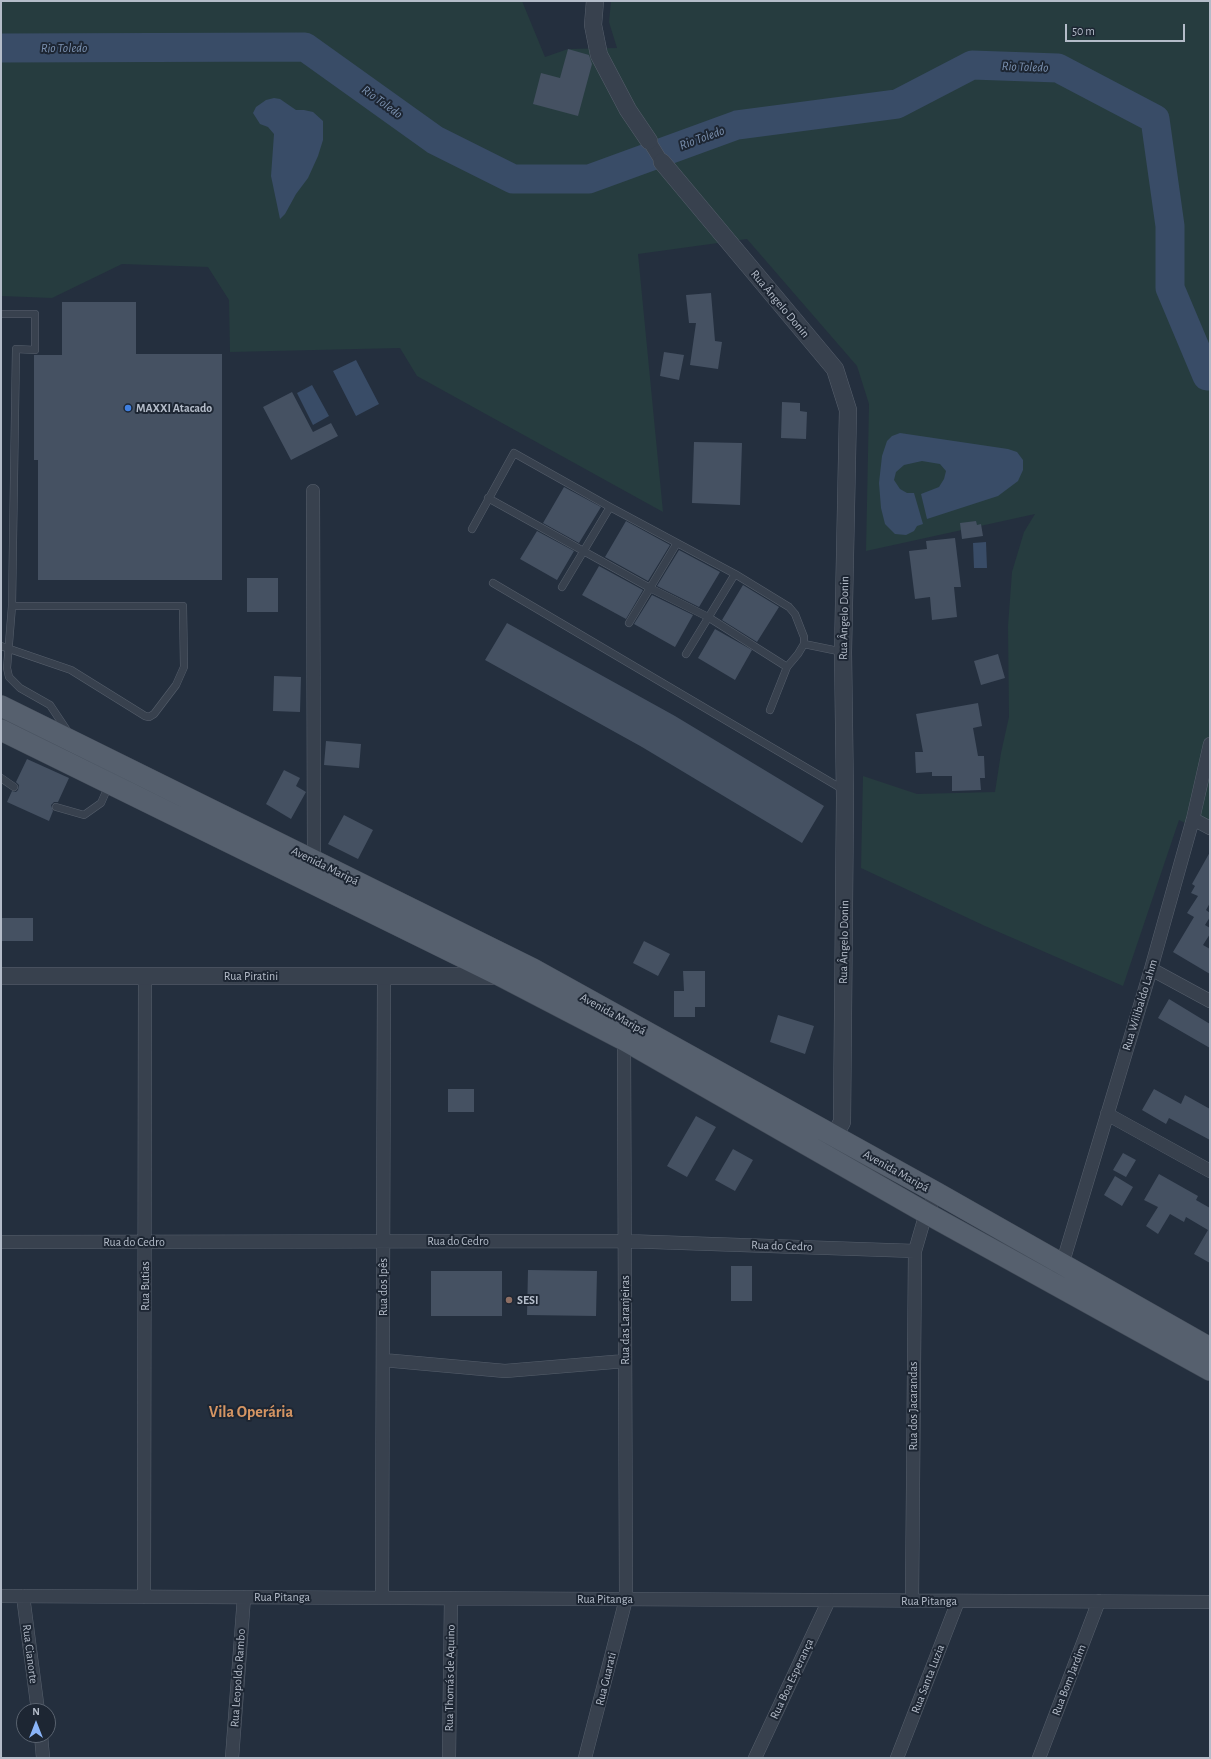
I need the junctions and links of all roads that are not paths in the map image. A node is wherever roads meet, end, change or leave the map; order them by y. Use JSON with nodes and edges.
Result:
{"nodes":[{"id":1,"x":595,"y":1,"type":"edge"},
{"id":2,"x":649,"y":141,"type":"joint"},
{"id":3,"x":662,"y":162,"type":"joint"},
{"id":4,"x":1,"y":314,"type":"edge"},
{"id":5,"x":313,"y":491,"type":"dead end"},
{"id":6,"x":488,"y":498,"type":"junction"},
{"id":7,"x":610,"y":507,"type":"junction"},
{"id":8,"x":472,"y":529,"type":"dead end"},
{"id":9,"x":677,"y":543,"type":"junction"},
{"id":10,"x":583,"y":552,"type":"junction"},
{"id":11,"x":735,"y":574,"type":"junction"},
{"id":12,"x":493,"y":583,"type":"dead end"},
{"id":13,"x":562,"y":587,"type":"dead end"},
{"id":14,"x":650,"y":588,"type":"junction"},
{"id":15,"x":12,"y":606,"type":"junction"},
{"id":16,"x":708,"y":617,"type":"junction"},
{"id":17,"x":629,"y":623,"type":"dead end"},
{"id":18,"x":804,"y":644,"type":"junction"},
{"id":19,"x":1,"y":646,"type":"edge"},
{"id":20,"x":9,"y":648,"type":"junction"},
{"id":21,"x":843,"y":652,"type":"junction"},
{"id":22,"x":686,"y":654,"type":"dead end"},
{"id":23,"x":787,"y":667,"type":"junction"},
{"id":24,"x":1,"y":706,"type":"edge"},
{"id":25,"x":770,"y":710,"type":"dead end"},
{"id":26,"x":1,"y":730,"type":"edge"},
{"id":27,"x":73,"y":741,"type":"junction"},
{"id":28,"x":1210,"y":744,"type":"edge"},
{"id":29,"x":116,"y":775,"type":"junction"},
{"id":30,"x":1,"y":778,"type":"edge"},
{"id":31,"x":14,"y":787,"type":"dead end"},
{"id":32,"x":845,"y":790,"type":"junction"},
{"id":33,"x":56,"y":807,"type":"dead end"},
{"id":34,"x":1193,"y":819,"type":"junction"},
{"id":35,"x":1210,"y":828,"type":"edge"},
{"id":36,"x":314,"y":860,"type":"junction"},
{"id":37,"x":472,"y":939,"type":"junction"},
{"id":38,"x":458,"y":955,"type":"junction"},
{"id":39,"x":511,"y":958,"type":"junction"},
{"id":40,"x":1151,"y":969,"type":"junction"},
{"id":41,"x":1,"y":976,"type":"edge"},
{"id":42,"x":144,"y":976,"type":"junction"},
{"id":43,"x":384,"y":976,"type":"junction"},
{"id":44,"x":500,"y":976,"type":"junction"},
{"id":45,"x":1210,"y":1001,"type":"edge"},
{"id":46,"x":628,"y":1033,"type":"junction"},
{"id":47,"x":1107,"y":1114,"type":"junction"},
{"id":48,"x":834,"y":1136,"type":"junction"},
{"id":49,"x":822,"y":1154,"type":"junction"},
{"id":50,"x":1210,"y":1171,"type":"edge"},
{"id":51,"x":937,"y":1193,"type":"junction"},
{"id":52,"x":926,"y":1213,"type":"junction"},
{"id":53,"x":624,"y":1240,"type":"junction"},
{"id":54,"x":383,"y":1241,"type":"junction"},
{"id":55,"x":1,"y":1242,"type":"edge"},
{"id":56,"x":144,"y":1242,"type":"junction"},
{"id":57,"x":915,"y":1251,"type":"junction"},
{"id":58,"x":1057,"y":1273,"type":"junction"},
{"id":59,"x":1210,"y":1348,"type":"edge"},
{"id":60,"x":383,"y":1360,"type":"junction"},
{"id":61,"x":625,"y":1361,"type":"junction"},
{"id":62,"x":1210,"y":1370,"type":"edge"},
{"id":63,"x":1,"y":1596,"type":"edge"},
{"id":64,"x":23,"y":1596,"type":"junction"},
{"id":65,"x":144,"y":1597,"type":"junction"},
{"id":66,"x":244,"y":1597,"type":"junction"},
{"id":67,"x":382,"y":1598,"type":"junction"},
{"id":68,"x":451,"y":1598,"type":"junction"},
{"id":69,"x":626,"y":1599,"type":"junction"},
{"id":70,"x":829,"y":1600,"type":"junction"},
{"id":71,"x":912,"y":1600,"type":"junction"},
{"id":72,"x":958,"y":1601,"type":"junction"},
{"id":73,"x":1099,"y":1601,"type":"junction"},
{"id":74,"x":1210,"y":1602,"type":"edge"},
{"id":75,"x":37,"y":1703,"type":"edge"},
{"id":76,"x":42,"y":1743,"type":"edge"},
{"id":77,"x":44,"y":1758,"type":"edge"},
{"id":78,"x":232,"y":1758,"type":"edge"},
{"id":79,"x":449,"y":1758,"type":"edge"},
{"id":80,"x":585,"y":1758,"type":"edge"},
{"id":81,"x":755,"y":1758,"type":"edge"},
{"id":82,"x":897,"y":1758,"type":"edge"},
{"id":83,"x":1039,"y":1758,"type":"edge"}],
"edges":[{"from":1,"to":2,"type":"street"},
{"from":2,"to":3,"type":"street"},
{"from":3,"to":21,"type":"street","name":"Rua Ângelo Donin"},
{"from":4,"to":15,"type":"lane"},
{"from":5,"to":36,"type":"street"},
{"from":6,"to":7,"type":"lane"},
{"from":6,"to":8,"type":"lane"},
{"from":6,"to":10,"type":"lane"},
{"from":7,"to":9,"type":"lane"},
{"from":7,"to":10,"type":"lane"},
{"from":9,"to":11,"type":"lane"},
{"from":9,"to":14,"type":"lane"},
{"from":10,"to":13,"type":"lane"},
{"from":10,"to":14,"type":"lane"},
{"from":11,"to":16,"type":"lane"},
{"from":11,"to":18,"type":"lane"},
{"from":12,"to":32,"type":"lane"},
{"from":14,"to":16,"type":"lane"},
{"from":14,"to":17,"type":"lane"},
{"from":15,"to":20,"type":"lane"},
{"from":15,"to":20,"type":"lane"},
{"from":16,"to":22,"type":"lane"},
{"from":16,"to":23,"type":"lane"},
{"from":18,"to":21,"type":"lane"},
{"from":18,"to":23,"type":"lane"},
{"from":19,"to":20,"type":"lane"},
{"from":20,"to":27,"type":"lane"},
{"from":21,"to":32,"type":"street","name":"Rua Ângelo Donin"},
{"from":23,"to":25,"type":"lane"},
{"from":24,"to":27,"type":"main road","name":"Avenida Maripá"},
{"from":26,"to":29,"type":"main road","name":"Avenida Maripá"},
{"from":27,"to":29,"type":"main road","name":"Avenida Maripá"},
{"from":28,"to":34,"type":"street","name":"Rua Wilibaldo Lahm"},
{"from":29,"to":33,"type":"lane"},
{"from":29,"to":36,"type":"main road","name":"Avenida Maripá"},
{"from":29,"to":38,"type":"main road","name":"Avenida Maripá"},
{"from":30,"to":31,"type":"lane"},
{"from":32,"to":48,"type":"street","name":"Rua Ângelo Donin"},
{"from":34,"to":35,"type":"street"},
{"from":34,"to":40,"type":"street","name":"Rua Wilibaldo Lahm"},
{"from":36,"to":37,"type":"main road","name":"Avenida Maripá"},
{"from":37,"to":38,"type":"main road"},
{"from":37,"to":39,"type":"main road","name":"Avenida Maripá"},
{"from":38,"to":44,"type":"main road","name":"Avenida Maripá"},
{"from":39,"to":44,"type":"street"},
{"from":39,"to":46,"type":"main road","name":"Avenida Maripá"},
{"from":40,"to":45,"type":"street"},
{"from":40,"to":47,"type":"street","name":"Rua Wilibaldo Lahm"},
{"from":41,"to":42,"type":"street","name":"Rua Piratini"},
{"from":42,"to":43,"type":"street","name":"Rua Piratini"},
{"from":42,"to":56,"type":"street","name":"Rua Butias"},
{"from":43,"to":44,"type":"street","name":"Rua Piratini"},
{"from":43,"to":54,"type":"street","name":"Rua dos Ipês"},
{"from":44,"to":46,"type":"main road","name":"Avenida Maripá"},
{"from":46,"to":48,"type":"main road","name":"Avenida Maripá"},
{"from":46,"to":49,"type":"main road","name":"Avenida Maripá"},
{"from":46,"to":53,"type":"street","name":"Rua das Laranjeiras"},
{"from":47,"to":50,"type":"street"},
{"from":47,"to":58,"type":"street","name":"Rua Wilibaldo Lahm"},
{"from":48,"to":49,"type":"street"},
{"from":48,"to":51,"type":"main road","name":"Avenida Maripá"},
{"from":49,"to":52,"type":"main road","name":"Avenida Maripá"},
{"from":51,"to":52,"type":"street","name":"Rua dos Jacarandas"},
{"from":51,"to":58,"type":"main road","name":"Avenida Maripá"},
{"from":52,"to":57,"type":"street","name":"Rua dos Jacarandas"},
{"from":52,"to":58,"type":"main road","name":"Avenida Maripá"},
{"from":53,"to":54,"type":"street","name":"Rua do Cedro"},
{"from":53,"to":57,"type":"street","name":"Rua do Cedro"},
{"from":53,"to":61,"type":"street","name":"Rua das Laranjeiras"},
{"from":54,"to":56,"type":"street","name":"Rua do Cedro"},
{"from":54,"to":60,"type":"street","name":"Rua dos Ipês"},
{"from":55,"to":56,"type":"street","name":"Rua do Cedro"},
{"from":56,"to":65,"type":"street","name":"Rua Butias"},
{"from":57,"to":71,"type":"street","name":"Rua dos Jacarandas"},
{"from":58,"to":59,"type":"main road","name":"Avenida Maripá"},
{"from":58,"to":62,"type":"main road","name":"Avenida Maripá"},
{"from":60,"to":61,"type":"street"},
{"from":60,"to":67,"type":"street","name":"Rua dos Ipês"},
{"from":61,"to":69,"type":"street","name":"Rua das Laranjeiras"},
{"from":63,"to":64,"type":"street","name":"Rua Pitanga"},
{"from":64,"to":65,"type":"street","name":"Rua Pitanga"},
{"from":64,"to":75,"type":"street","name":"Rua Cianorte"},
{"from":65,"to":66,"type":"street","name":"Rua Pitanga"},
{"from":66,"to":67,"type":"street","name":"Rua Pitanga"},
{"from":66,"to":78,"type":"street","name":"Rua Leopoldo Rambo"},
{"from":67,"to":68,"type":"street","name":"Rua Pitanga"},
{"from":68,"to":69,"type":"street","name":"Rua Pitanga"},
{"from":68,"to":79,"type":"street","name":"Rua Thomás de Aquino"},
{"from":69,"to":70,"type":"street","name":"Rua Pitanga"},
{"from":69,"to":80,"type":"street","name":"Rua Guarati"},
{"from":70,"to":71,"type":"street","name":"Rua Pitanga"},
{"from":70,"to":81,"type":"street","name":"Rua Boa Esperança"},
{"from":71,"to":72,"type":"street","name":"Rua Pitanga"},
{"from":72,"to":73,"type":"street","name":"Rua Pitanga"},
{"from":72,"to":82,"type":"street","name":"Rua Santa Luzia"},
{"from":73,"to":74,"type":"street","name":"Rua Pitanga"},
{"from":73,"to":83,"type":"street","name":"Rua Bom Jardim"},
{"from":76,"to":77,"type":"street"}]}
